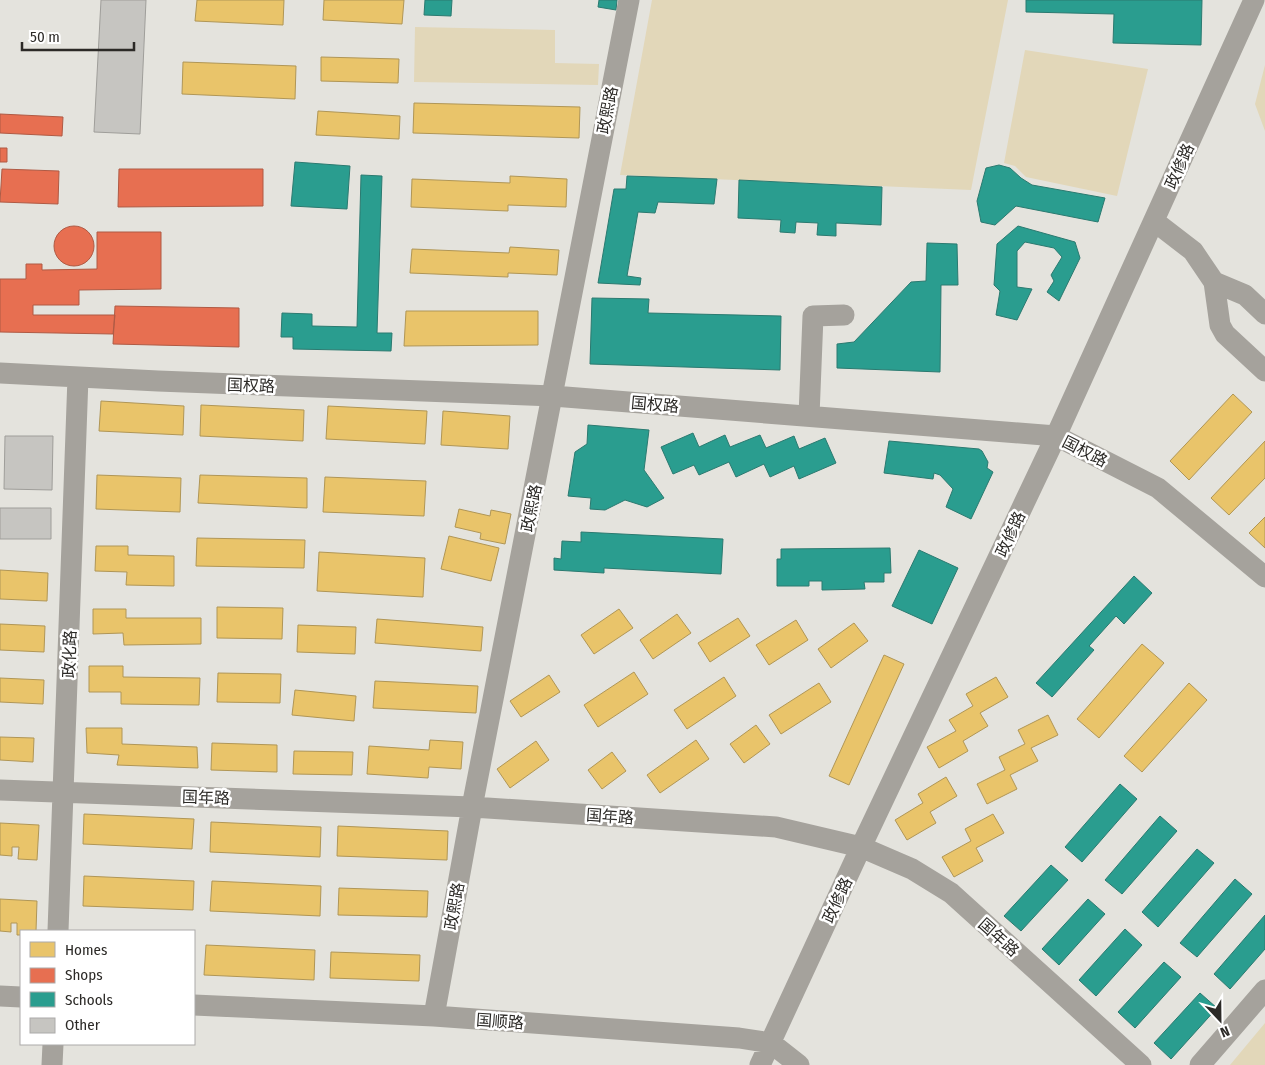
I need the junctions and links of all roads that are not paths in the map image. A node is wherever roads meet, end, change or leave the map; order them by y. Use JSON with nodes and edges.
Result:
{"nodes":[{"id":1,"x":628,"y":0,"type":"edge"},
{"id":2,"x":1254,"y":0,"type":"edge"},
{"id":3,"x":1154,"y":221,"type":"junction"},
{"id":4,"x":1214,"y":282,"type":"junction"},
{"id":5,"x":1265,"y":314,"type":"edge"},
{"id":6,"x":844,"y":315,"type":"dead end"},
{"id":7,"x":1265,"y":371,"type":"edge"},
{"id":8,"x":0,"y":373,"type":"edge"},
{"id":9,"x":78,"y":377,"type":"junction"},
{"id":10,"x":553,"y":396,"type":"junction"},
{"id":11,"x":809,"y":416,"type":"junction"},
{"id":12,"x":1056,"y":436,"type":"junction"},
{"id":13,"x":1265,"y":577,"type":"edge"},
{"id":14,"x":0,"y":790,"type":"edge"},
{"id":15,"x":64,"y":791,"type":"junction"},
{"id":16,"x":472,"y":807,"type":"junction"},
{"id":17,"x":861,"y":847,"type":"junction"},
{"id":18,"x":58,"y":930,"type":"edge"},
{"id":19,"x":1265,"y":990,"type":"edge"},
{"id":20,"x":0,"y":996,"type":"edge"},
{"id":21,"x":20,"y":997,"type":"edge"},
{"id":22,"x":195,"y":1005,"type":"edge"},
{"id":23,"x":434,"y":1016,"type":"junction"},
{"id":24,"x":771,"y":1043,"type":"junction"},
{"id":25,"x":53,"y":1045,"type":"edge"},
{"id":26,"x":52,"y":1065,"type":"edge"},
{"id":27,"x":760,"y":1065,"type":"edge"},
{"id":28,"x":799,"y":1065,"type":"edge"},
{"id":29,"x":1141,"y":1065,"type":"edge"},
{"id":30,"x":1200,"y":1065,"type":"edge"}],
"edges":[{"from":1,"to":10,"type":"street","name":"政熙路"},
{"from":2,"to":3,"type":"street","name":"政修路"},
{"from":3,"to":4,"type":"street"},
{"from":3,"to":12,"type":"street","name":"政修路"},
{"from":4,"to":5,"type":"street"},
{"from":4,"to":7,"type":"street"},
{"from":6,"to":11,"type":"street"},
{"from":8,"to":9,"type":"street","name":"国权路"},
{"from":9,"to":10,"type":"street","name":"国权路"},
{"from":9,"to":15,"type":"street","name":"政化路"},
{"from":10,"to":11,"type":"street","name":"国权路"},
{"from":10,"to":16,"type":"street","name":"政熙路"},
{"from":11,"to":12,"type":"street","name":"国权路"},
{"from":12,"to":13,"type":"street","name":"国权路"},
{"from":12,"to":17,"type":"street","name":"政修路"},
{"from":14,"to":15,"type":"street","name":"国年路"},
{"from":15,"to":16,"type":"street","name":"国年路"},
{"from":15,"to":18,"type":"street","name":"政化路"},
{"from":16,"to":17,"type":"street","name":"国年路"},
{"from":16,"to":23,"type":"street","name":"政熙路"},
{"from":17,"to":24,"type":"street","name":"政修路"},
{"from":17,"to":29,"type":"street","name":"国年路"},
{"from":19,"to":30,"type":"street"},
{"from":20,"to":21,"type":"street"},
{"from":22,"to":23,"type":"street","name":"国顺路"},
{"from":23,"to":24,"type":"street","name":"国顺路"},
{"from":24,"to":27,"type":"street","name":"政修路"},
{"from":24,"to":28,"type":"street","name":"国顺路"},
{"from":25,"to":26,"type":"street"}]}
